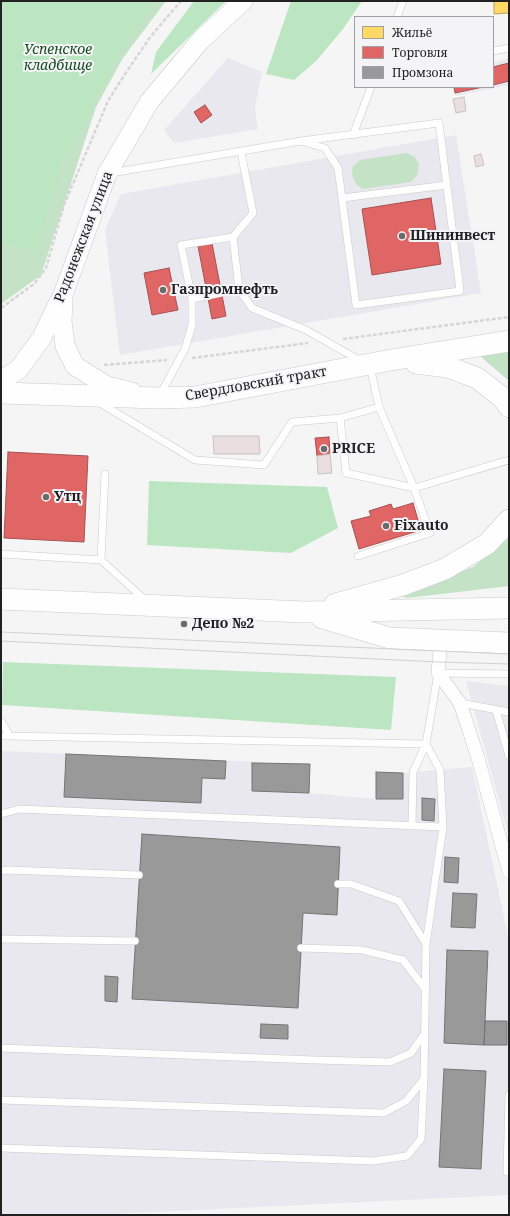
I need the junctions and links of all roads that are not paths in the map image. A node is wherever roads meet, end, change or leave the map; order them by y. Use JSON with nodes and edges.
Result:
{"nodes":[{"id":1,"x":243,"y":1,"type":"edge"},
{"id":2,"x":403,"y":1,"type":"edge"},
{"id":3,"x":397,"y":16,"type":"edge"},
{"id":4,"x":509,"y":48,"type":"edge"},
{"id":5,"x":494,"y":51,"type":"edge"},
{"id":6,"x":371,"y":88,"type":"edge"},
{"id":7,"x":353,"y":135,"type":"junction"},
{"id":8,"x":301,"y":141,"type":"junction"},
{"id":9,"x":241,"y":152,"type":"junction"},
{"id":10,"x":107,"y":174,"type":"junction"},
{"id":11,"x":447,"y":185,"type":"junction"},
{"id":12,"x":342,"y":198,"type":"junction"},
{"id":13,"x":233,"y":237,"type":"junction"},
{"id":14,"x":239,"y":289,"type":"junction"},
{"id":15,"x":64,"y":292,"type":"junction"},
{"id":16,"x":192,"y":299,"type":"junction"},
{"id":17,"x":509,"y":341,"type":"edge"},
{"id":18,"x":391,"y":360,"type":"junction"},
{"id":19,"x":369,"y":365,"type":"junction"},
{"id":20,"x":1,"y":380,"type":"edge"},
{"id":21,"x":1,"y":393,"type":"edge"},
{"id":22,"x":89,"y":396,"type":"junction"},
{"id":23,"x":158,"y":398,"type":"junction"},
{"id":24,"x":509,"y":407,"type":"edge"},
{"id":25,"x":379,"y":408,"type":"junction"},
{"id":26,"x":340,"y":418,"type":"junction"},
{"id":27,"x":509,"y":460,"type":"edge"},
{"id":28,"x":105,"y":474,"type":"dead end"},
{"id":29,"x":414,"y":488,"type":"junction"},
{"id":30,"x":509,"y":520,"type":"edge"},
{"id":31,"x":1,"y":554,"type":"edge"},
{"id":32,"x":358,"y":556,"type":"dead end"},
{"id":33,"x":101,"y":560,"type":"junction"},
{"id":34,"x":1,"y":599,"type":"edge"},
{"id":35,"x":153,"y":606,"type":"junction"},
{"id":36,"x":509,"y":608,"type":"edge"},
{"id":37,"x":304,"y":612,"type":"junction"},
{"id":38,"x":441,"y":640,"type":"junction"},
{"id":39,"x":509,"y":643,"type":"edge"},
{"id":40,"x":438,"y":674,"type":"junction"},
{"id":41,"x":509,"y":674,"type":"edge"},
{"id":42,"x":460,"y":703,"type":"junction"},
{"id":43,"x":496,"y":710,"type":"junction"},
{"id":44,"x":509,"y":712,"type":"edge"},
{"id":45,"x":1,"y":721,"type":"edge"},
{"id":46,"x":1,"y":736,"type":"edge"},
{"id":47,"x":10,"y":736,"type":"junction"},
{"id":48,"x":426,"y":744,"type":"junction"},
{"id":49,"x":509,"y":756,"type":"edge"},
{"id":50,"x":1,"y":814,"type":"edge"},
{"id":51,"x":412,"y":826,"type":"junction"},
{"id":52,"x":443,"y":827,"type":"junction"},
{"id":53,"x":1,"y":871,"type":"edge"},
{"id":54,"x":509,"y":872,"type":"edge"},
{"id":55,"x":139,"y":875,"type":"dead end"},
{"id":56,"x":338,"y":884,"type":"dead end"},
{"id":57,"x":1,"y":939,"type":"edge"},
{"id":58,"x":135,"y":941,"type":"dead end"},
{"id":59,"x":426,"y":944,"type":"junction"},
{"id":60,"x":301,"y":948,"type":"dead end"},
{"id":61,"x":426,"y":990,"type":"junction"},
{"id":62,"x":425,"y":1033,"type":"junction"},
{"id":63,"x":1,"y":1048,"type":"edge"},
{"id":64,"x":424,"y":1079,"type":"junction"},
{"id":65,"x":509,"y":1095,"type":"edge"},
{"id":66,"x":1,"y":1100,"type":"edge"},
{"id":67,"x":1,"y":1148,"type":"edge"},
{"id":68,"x":507,"y":1172,"type":"dead end"}],
"edges":[{"from":1,"to":10,"type":"street","name":"Радонежская улица"},
{"from":2,"to":3,"type":"lane"},
{"from":4,"to":5,"type":"lane"},
{"from":6,"to":7,"type":"lane"},
{"from":7,"to":8,"type":"lane"},
{"from":7,"to":11,"type":"lane"},
{"from":8,"to":9,"type":"lane"},
{"from":8,"to":12,"type":"lane"},
{"from":9,"to":10,"type":"lane"},
{"from":9,"to":13,"type":"lane"},
{"from":10,"to":15,"type":"street","name":"Радонежская улица"},
{"from":11,"to":12,"type":"lane"},
{"from":11,"to":12,"type":"lane"},
{"from":13,"to":14,"type":"lane"},
{"from":13,"to":16,"type":"lane"},
{"from":14,"to":16,"type":"lane"},
{"from":14,"to":19,"type":"lane"},
{"from":15,"to":20,"type":"street","name":"Радонежская улица"},
{"from":15,"to":23,"type":"street"},
{"from":16,"to":23,"type":"lane"},
{"from":17,"to":18,"type":"main road","name":"Свердловский тракт"},
{"from":18,"to":19,"type":"main road","name":"Свердловский тракт"},
{"from":18,"to":24,"type":"main road"},
{"from":19,"to":23,"type":"main road","name":"Свердловский тракт"},
{"from":19,"to":25,"type":"lane"},
{"from":21,"to":22,"type":"main road","name":"Свердловский тракт"},
{"from":22,"to":23,"type":"main road","name":"Свердловский тракт"},
{"from":22,"to":26,"type":"lane"},
{"from":25,"to":26,"type":"lane"},
{"from":25,"to":29,"type":"lane"},
{"from":26,"to":29,"type":"lane"},
{"from":27,"to":29,"type":"lane"},
{"from":28,"to":33,"type":"lane"},
{"from":29,"to":32,"type":"lane"},
{"from":30,"to":37,"type":"main road"},
{"from":31,"to":33,"type":"lane"},
{"from":33,"to":35,"type":"lane"},
{"from":34,"to":35,"type":"main road"},
{"from":35,"to":37,"type":"main road"},
{"from":36,"to":37,"type":"main road"},
{"from":37,"to":38,"type":"main road"},
{"from":38,"to":39,"type":"main road"},
{"from":38,"to":40,"type":"street"},
{"from":40,"to":41,"type":"lane"},
{"from":40,"to":42,"type":"street"},
{"from":40,"to":48,"type":"lane"},
{"from":42,"to":43,"type":"lane"},
{"from":42,"to":54,"type":"street"},
{"from":43,"to":44,"type":"lane"},
{"from":43,"to":49,"type":"lane"},
{"from":45,"to":47,"type":"lane"},
{"from":46,"to":47,"type":"lane"},
{"from":47,"to":48,"type":"lane"},
{"from":48,"to":51,"type":"lane"},
{"from":48,"to":52,"type":"lane"},
{"from":50,"to":51,"type":"lane"},
{"from":51,"to":52,"type":"lane"},
{"from":52,"to":59,"type":"lane"},
{"from":53,"to":55,"type":"lane"},
{"from":56,"to":59,"type":"lane"},
{"from":57,"to":58,"type":"lane"},
{"from":59,"to":61,"type":"lane"},
{"from":60,"to":61,"type":"lane"},
{"from":61,"to":62,"type":"lane"},
{"from":62,"to":63,"type":"lane"},
{"from":62,"to":64,"type":"lane"},
{"from":64,"to":66,"type":"lane"},
{"from":64,"to":67,"type":"lane"},
{"from":65,"to":68,"type":"lane"}]}
